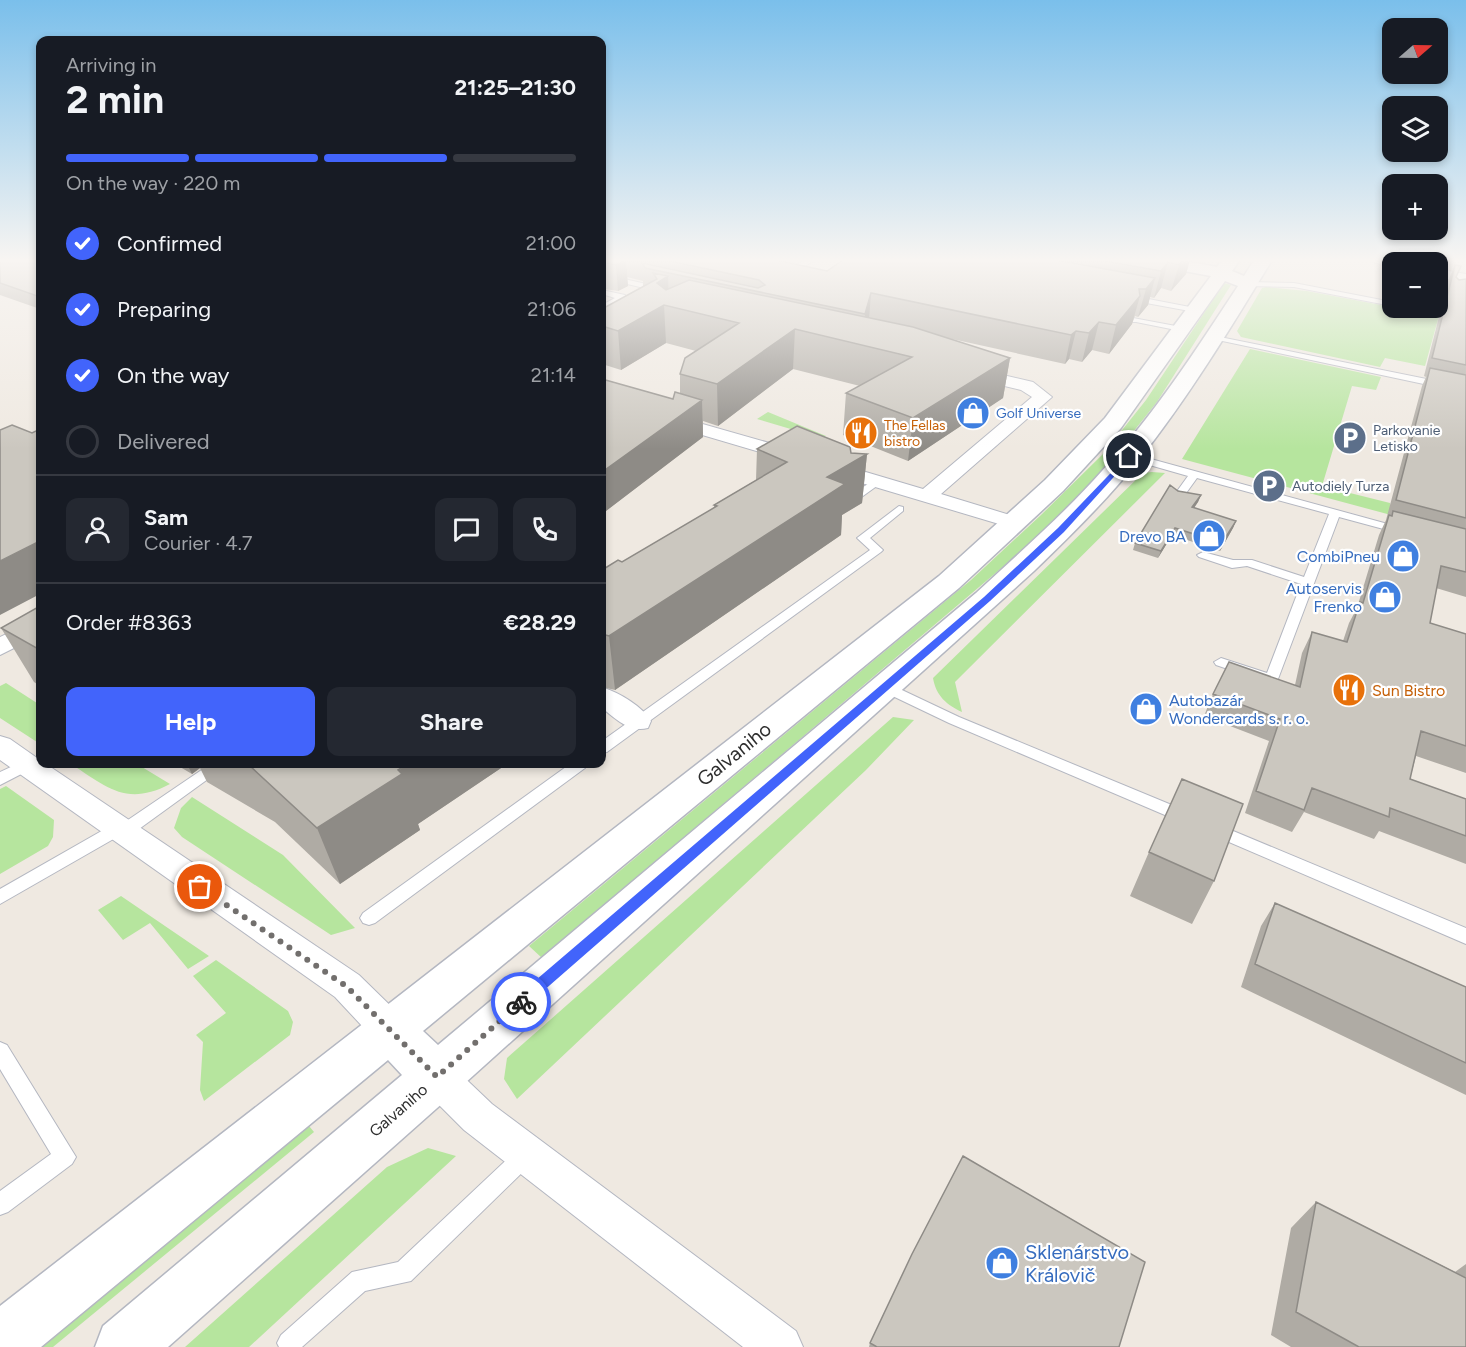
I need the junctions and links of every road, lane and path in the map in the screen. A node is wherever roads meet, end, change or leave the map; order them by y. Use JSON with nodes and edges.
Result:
{"nodes":[{"id":1,"x":1165,"y":323,"type":"edge"},
{"id":2,"x":1189,"y":323,"type":"edge"},
{"id":3,"x":1199,"y":323,"type":"edge"},
{"id":4,"x":1200,"y":323,"type":"edge"},
{"id":5,"x":1197,"y":326,"type":"junction"},
{"id":6,"x":958,"y":370,"type":"edge"},
{"id":7,"x":1466,"y":390,"type":"edge"},
{"id":8,"x":651,"y":414,"type":"edge"},
{"id":9,"x":1129,"y":456,"type":"junction"},
{"id":10,"x":1195,"y":474,"type":"junction"},
{"id":11,"x":877,"y":481,"type":"junction"},
{"id":12,"x":1180,"y":494,"type":"edge"},
{"id":13,"x":927,"y":496,"type":"junction"},
{"id":14,"x":852,"y":499,"type":"edge"},
{"id":15,"x":899,"y":509,"type":"dead end"},
{"id":16,"x":1335,"y":512,"type":"junction"},
{"id":17,"x":1016,"y":522,"type":"junction"},
{"id":18,"x":1411,"y":533,"type":"edge"},
{"id":19,"x":1203,"y":555,"type":"dead end"},
{"id":20,"x":1308,"y":582,"type":"junction"},
{"id":21,"x":36,"y":627,"type":"edge"},
{"id":22,"x":0,"y":647,"type":"edge"},
{"id":23,"x":1221,"y":662,"type":"dead end"},
{"id":24,"x":885,"y":687,"type":"junction"},
{"id":25,"x":606,"y":699,"type":"edge"},
{"id":26,"x":638,"y":721,"type":"junction"},
{"id":27,"x":606,"y":745,"type":"edge"},
{"id":28,"x":0,"y":746,"type":"edge"},
{"id":29,"x":26,"y":765,"type":"junction"},
{"id":30,"x":575,"y":768,"type":"edge"},
{"id":31,"x":203,"y":775,"type":"dead end"},
{"id":32,"x":0,"y":779,"type":"edge"},
{"id":33,"x":120,"y":831,"type":"junction"},
{"id":34,"x":0,"y":897,"type":"edge"},
{"id":35,"x":369,"y":918,"type":"dead end"},
{"id":36,"x":1466,"y":936,"type":"edge"},
{"id":37,"x":390,"y":1030,"type":"junction"},
{"id":38,"x":0,"y":1051,"type":"edge"},
{"id":39,"x":437,"y":1077,"type":"junction"},
{"id":40,"x":527,"y":1155,"type":"junction"},
{"id":41,"x":0,"y":1204,"type":"edge"},
{"id":42,"x":0,"y":1342,"type":"edge"},
{"id":43,"x":289,"y":1343,"type":"dead end"},
{"id":44,"x":124,"y":1347,"type":"edge"},
{"id":45,"x":780,"y":1347,"type":"edge"}],
"edges":[{"from":1,"to":5,"type":"lane"},
{"from":2,"to":5,"type":"lane"},
{"from":3,"to":5,"type":"main road","name":"Galvaniho"},
{"from":4,"to":5,"type":"main road","name":"Galvaniho"},
{"from":5,"to":7,"type":"lane"},
{"from":5,"to":9,"type":"main road","name":"Galvaniho"},
{"from":5,"to":17,"type":"main road","name":"Galvaniho"},
{"from":6,"to":13,"type":"street"},
{"from":8,"to":11,"type":"street"},
{"from":9,"to":10,"type":"lane"},
{"from":9,"to":24,"type":"main road","name":"Galvaniho"},
{"from":10,"to":12,"type":"lane"},
{"from":10,"to":16,"type":"lane"},
{"from":11,"to":13,"type":"street"},
{"from":11,"to":14,"type":"lane"},
{"from":13,"to":17,"type":"street"},
{"from":15,"to":26,"type":"lane"},
{"from":16,"to":18,"type":"lane"},
{"from":16,"to":20,"type":"lane"},
{"from":17,"to":37,"type":"main road","name":"Galvaniho"},
{"from":19,"to":20,"type":"lane"},
{"from":20,"to":23,"type":"lane"},
{"from":21,"to":22,"type":"street"},
{"from":24,"to":36,"type":"lane"},
{"from":24,"to":39,"type":"main road","name":"Galvaniho"},
{"from":25,"to":26,"type":"street"},
{"from":26,"to":27,"type":"lane"},
{"from":28,"to":29,"type":"street"},
{"from":29,"to":32,"type":"lane"},
{"from":29,"to":33,"type":"street"},
{"from":30,"to":35,"type":"lane"},
{"from":31,"to":33,"type":"lane"},
{"from":33,"to":34,"type":"lane"},
{"from":33,"to":37,"type":"street"},
{"from":37,"to":39,"type":"main road"},
{"from":37,"to":42,"type":"main road","name":"Galvaniho"},
{"from":38,"to":41,"type":"lane"},
{"from":39,"to":40,"type":"street"},
{"from":39,"to":44,"type":"main road","name":"Galvaniho"},
{"from":40,"to":43,"type":"lane"},
{"from":40,"to":45,"type":"street"}]}
